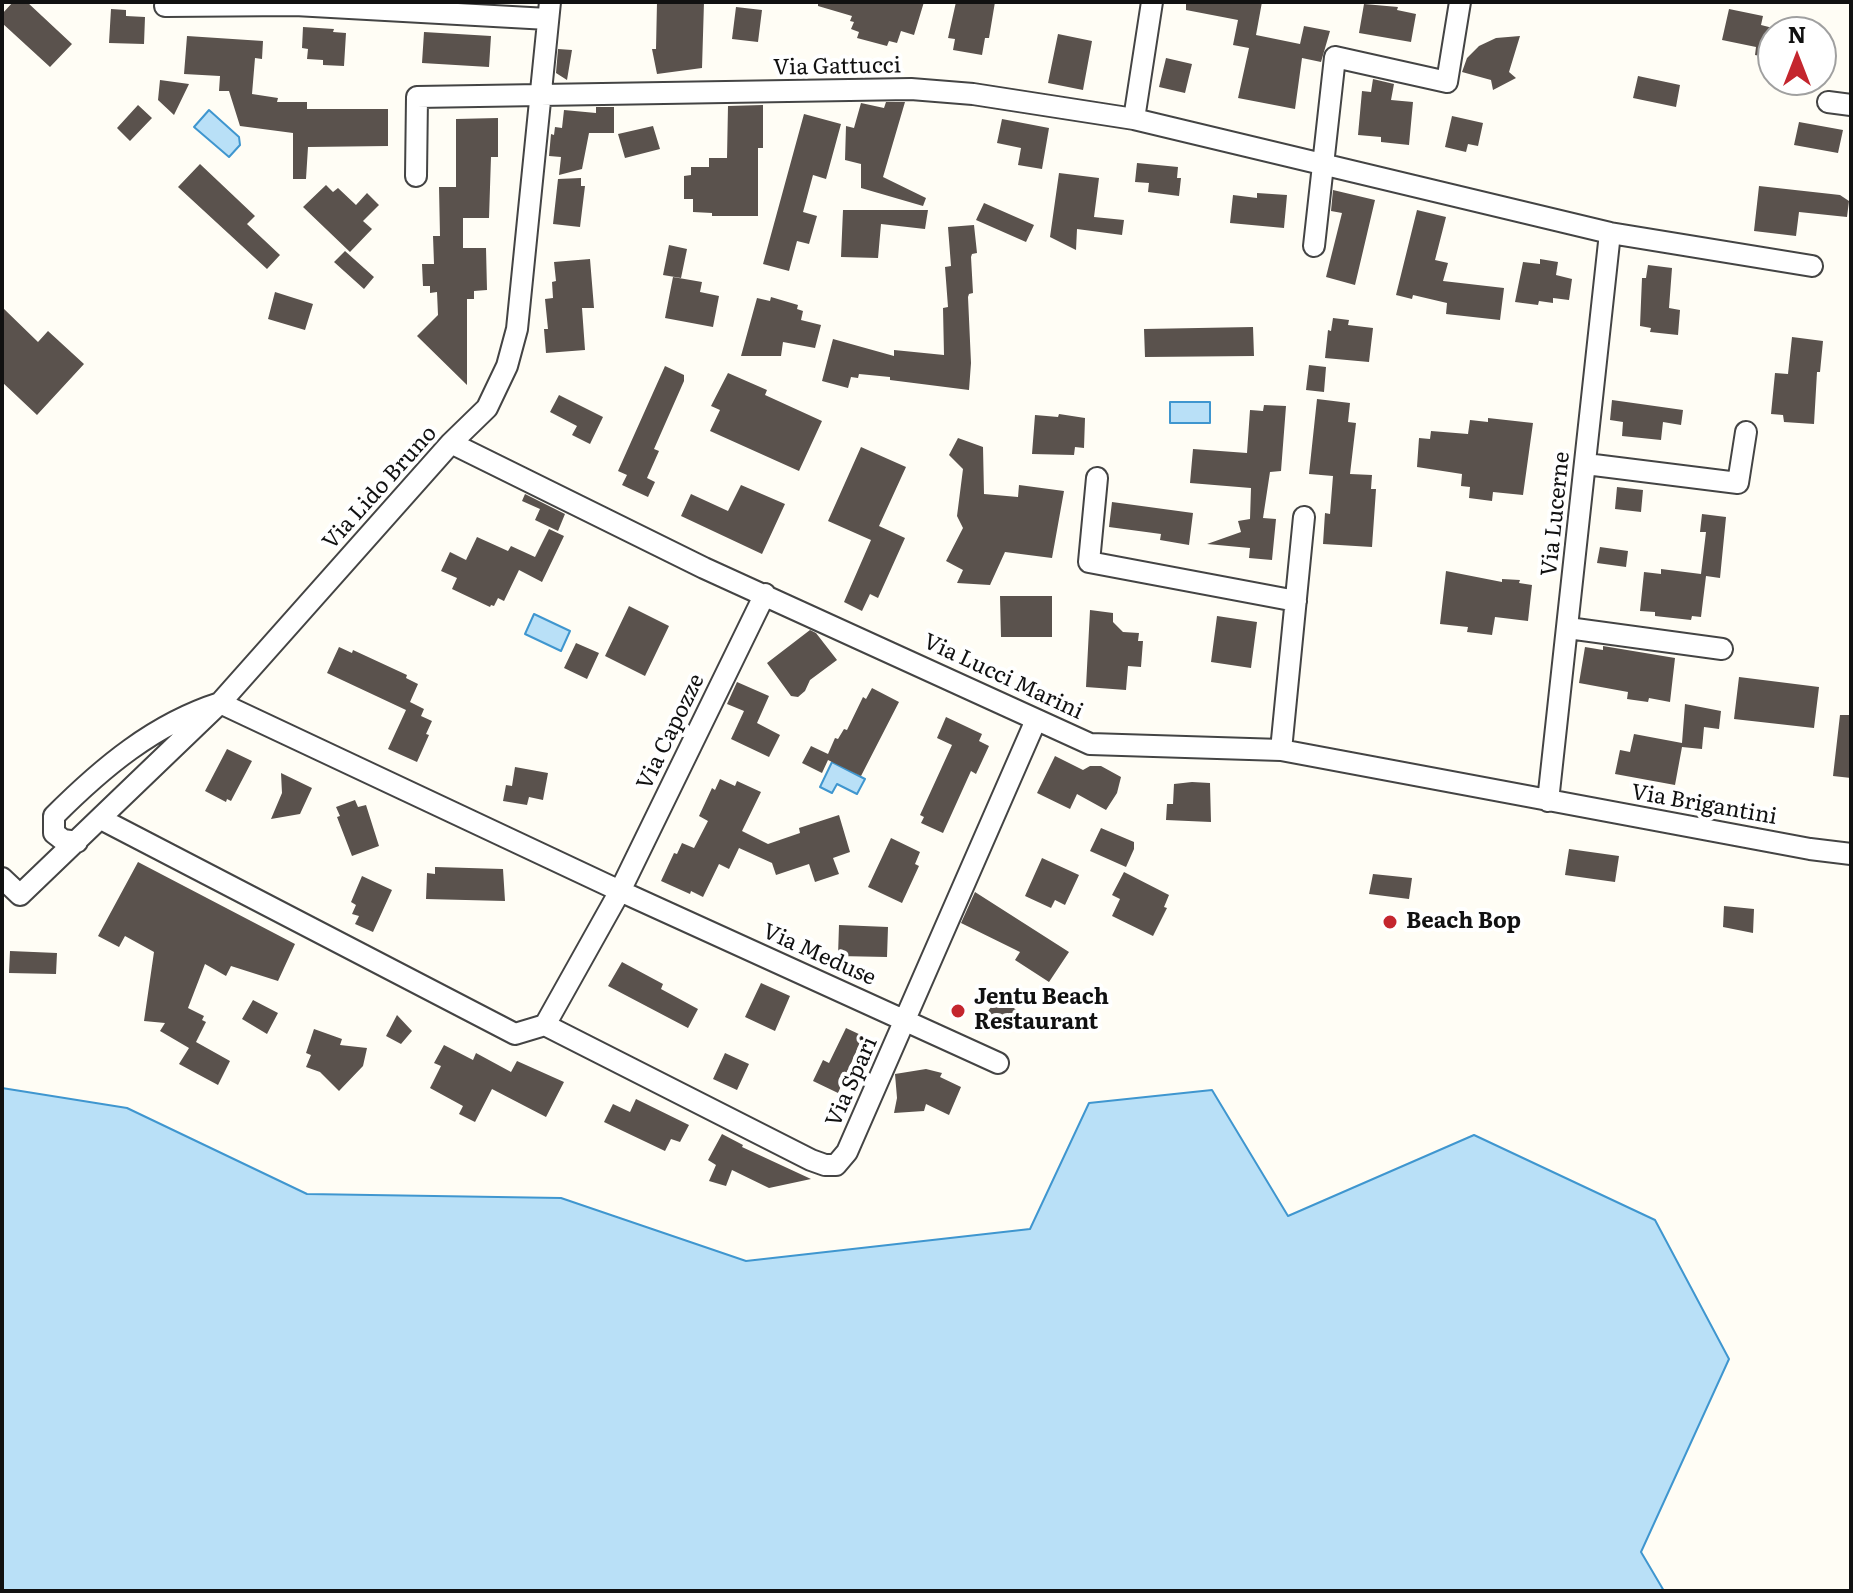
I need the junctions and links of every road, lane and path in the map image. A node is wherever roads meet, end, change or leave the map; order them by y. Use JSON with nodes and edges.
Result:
{"nodes":[{"id":1,"x":1152,"y":2,"type":"edge"},
{"id":2,"x":1460,"y":2,"type":"edge"},
{"id":3,"x":165,"y":6,"type":"dead end"},
{"id":4,"x":549,"y":10,"type":"edge"},
{"id":5,"x":539,"y":96,"type":"junction"},
{"id":6,"x":1828,"y":102,"type":"dead end"},
{"id":7,"x":1851,"y":105,"type":"edge"},
{"id":8,"x":1134,"y":119,"type":"junction"},
{"id":9,"x":1322,"y":162,"type":"junction"},
{"id":10,"x":416,"y":176,"type":"dead end"},
{"id":11,"x":1610,"y":233,"type":"junction"},
{"id":12,"x":1314,"y":246,"type":"dead end"},
{"id":13,"x":1812,"y":266,"type":"dead end"},
{"id":14,"x":1746,"y":432,"type":"dead end"},
{"id":15,"x":451,"y":443,"type":"junction"},
{"id":16,"x":1586,"y":464,"type":"junction"},
{"id":17,"x":1097,"y":478,"type":"dead end"},
{"id":18,"x":1304,"y":517,"type":"dead end"},
{"id":19,"x":765,"y":594,"type":"junction"},
{"id":20,"x":1296,"y":601,"type":"junction"},
{"id":21,"x":1568,"y":628,"type":"junction"},
{"id":22,"x":1722,"y":649,"type":"dead end"},
{"id":23,"x":220,"y":703,"type":"junction"},
{"id":24,"x":1036,"y":720,"type":"junction"},
{"id":25,"x":1281,"y":750,"type":"junction"},
{"id":26,"x":1548,"y":801,"type":"junction"},
{"id":27,"x":101,"y":819,"type":"junction"},
{"id":28,"x":77,"y":842,"type":"junction"},
{"id":29,"x":1851,"y":854,"type":"edge"},
{"id":30,"x":2,"y":878,"type":"edge"},
{"id":31,"x":620,"y":891,"type":"junction"},
{"id":32,"x":906,"y":1020,"type":"junction"},
{"id":33,"x":545,"y":1025,"type":"junction"},
{"id":34,"x":998,"y":1063,"type":"dead end"}],
"edges":[{"from":1,"to":8,"type":"street"},
{"from":2,"to":9,"type":"street"},
{"from":3,"to":4,"type":"street"},
{"from":4,"to":5,"type":"street","name":"Via Lido Bruno"},
{"from":5,"to":8,"type":"street","name":"Via Gattucci"},
{"from":5,"to":10,"type":"street","name":"Via Gattucci"},
{"from":5,"to":15,"type":"street","name":"Via Lido Bruno"},
{"from":6,"to":7,"type":"street"},
{"from":8,"to":9,"type":"street","name":"Via Gattucci"},
{"from":9,"to":11,"type":"street","name":"Via Gattucci"},
{"from":9,"to":12,"type":"street"},
{"from":11,"to":13,"type":"street","name":"Via Gattucci"},
{"from":11,"to":16,"type":"street","name":"Via Lucerne"},
{"from":14,"to":16,"type":"street"},
{"from":15,"to":19,"type":"street","name":"Via Lucci Marini"},
{"from":15,"to":23,"type":"street","name":"Via Lido Bruno"},
{"from":16,"to":21,"type":"street","name":"Via Lucerne"},
{"from":17,"to":20,"type":"street"},
{"from":18,"to":20,"type":"street"},
{"from":19,"to":24,"type":"street","name":"Via Lucci Marini"},
{"from":19,"to":31,"type":"street","name":"Via Capozze"},
{"from":20,"to":25,"type":"street"},
{"from":21,"to":22,"type":"street"},
{"from":21,"to":26,"type":"street","name":"Via Lucerne"},
{"from":23,"to":27,"type":"street","name":"Via Lido Bruno"},
{"from":23,"to":28,"type":"street"},
{"from":23,"to":31,"type":"street","name":"Via Meduse"},
{"from":24,"to":25,"type":"street","name":"Via Lucci Marini"},
{"from":24,"to":32,"type":"street","name":"Via Spari"},
{"from":25,"to":26,"type":"street","name":"Via Lucci Marini"},
{"from":26,"to":29,"type":"street","name":"Via Brigantini"},
{"from":27,"to":28,"type":"street","name":"Via Lido Bruno"},
{"from":27,"to":33,"type":"street"},
{"from":28,"to":30,"type":"street","name":"Via Lido Bruno"},
{"from":31,"to":32,"type":"street","name":"Via Meduse"},
{"from":31,"to":33,"type":"street","name":"Via Capozze"},
{"from":32,"to":33,"type":"street","name":"Via Spari"},
{"from":32,"to":34,"type":"street","name":"Via Meduse"}]}
